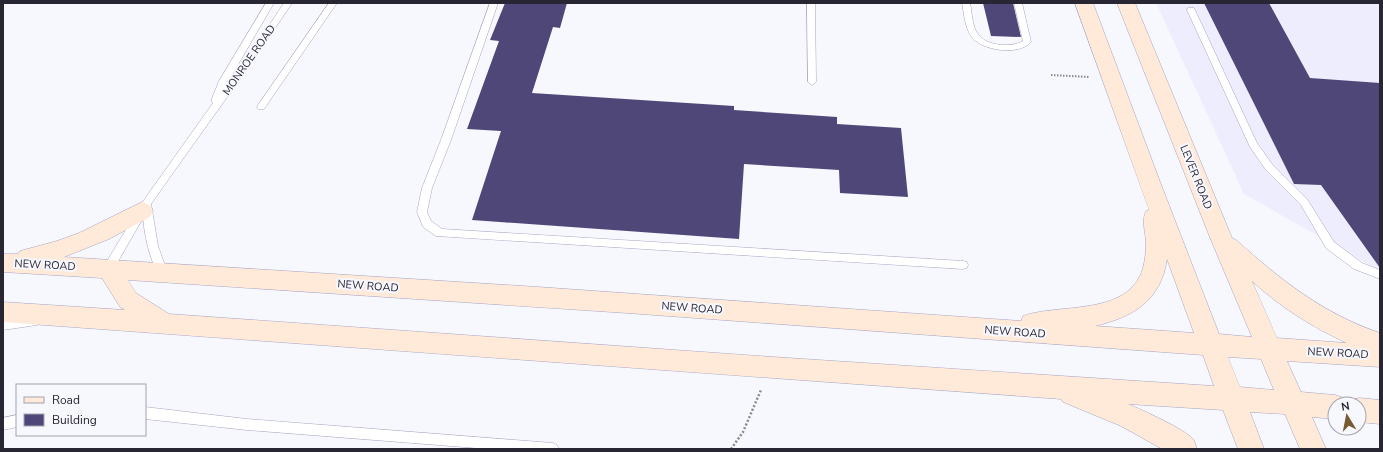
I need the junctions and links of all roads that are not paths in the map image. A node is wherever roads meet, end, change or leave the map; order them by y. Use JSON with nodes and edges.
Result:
{"nodes":[{"id":1,"x":270,"y":3,"type":"edge"},
{"id":2,"x":288,"y":3,"type":"edge"},
{"id":3,"x":333,"y":3,"type":"edge"},
{"id":4,"x":494,"y":3,"type":"edge"},
{"id":5,"x":812,"y":3,"type":"edge"},
{"id":6,"x":966,"y":3,"type":"edge"},
{"id":7,"x":1018,"y":3,"type":"edge"},
{"id":8,"x":1084,"y":3,"type":"edge"},
{"id":9,"x":1126,"y":3,"type":"edge"},
{"id":10,"x":1191,"y":10,"type":"dead end"},
{"id":11,"x":812,"y":82,"type":"dead end"},
{"id":12,"x":262,"y":107,"type":"dead end"},
{"id":13,"x":208,"y":116,"type":"junction"},
{"id":14,"x":1151,"y":187,"type":"junction"},
{"id":15,"x":144,"y":207,"type":"junction"},
{"id":16,"x":1222,"y":240,"type":"junction"},
{"id":17,"x":4,"y":263,"type":"edge"},
{"id":18,"x":963,"y":265,"type":"dead end"},
{"id":19,"x":108,"y":269,"type":"junction"},
{"id":20,"x":162,"y":271,"type":"junction"},
{"id":21,"x":1380,"y":275,"type":"edge"},
{"id":22,"x":3,"y":312,"type":"edge"},
{"id":23,"x":87,"y":317,"type":"junction"},
{"id":24,"x":163,"y":322,"type":"junction"},
{"id":25,"x":3,"y":325,"type":"edge"},
{"id":26,"x":973,"y":329,"type":"junction"},
{"id":27,"x":1380,"y":344,"type":"edge"},
{"id":28,"x":1213,"y":346,"type":"junction"},
{"id":29,"x":1270,"y":349,"type":"junction"},
{"id":30,"x":1380,"y":356,"type":"edge"},
{"id":31,"x":1051,"y":386,"type":"junction"},
{"id":32,"x":1233,"y":399,"type":"junction"},
{"id":33,"x":1294,"y":403,"type":"junction"},
{"id":34,"x":1327,"y":406,"type":"edge"},
{"id":35,"x":1367,"y":411,"type":"edge"},
{"id":36,"x":146,"y":412,"type":"edge"},
{"id":37,"x":1380,"y":412,"type":"edge"},
{"id":38,"x":16,"y":421,"type":"edge"},
{"id":39,"x":3,"y":424,"type":"edge"},
{"id":40,"x":553,"y":449,"type":"edge"},
{"id":41,"x":1184,"y":449,"type":"edge"},
{"id":42,"x":1251,"y":449,"type":"edge"},
{"id":43,"x":1313,"y":449,"type":"edge"}],
"edges":[{"from":1,"to":13,"type":"lane","name":"MONROE ROAD"},
{"from":2,"to":13,"type":"lane","name":"MONROE ROAD"},
{"from":3,"to":12,"type":"lane"},
{"from":4,"to":18,"type":"lane"},
{"from":5,"to":11,"type":"lane"},
{"from":6,"to":7,"type":"lane"},
{"from":8,"to":14,"type":"main road"},
{"from":9,"to":16,"type":"main road","name":"LEVER ROAD"},
{"from":10,"to":21,"type":"lane"},
{"from":13,"to":15,"type":"lane","name":"MONROE ROAD"},
{"from":14,"to":26,"type":"main road"},
{"from":14,"to":28,"type":"main road"},
{"from":15,"to":17,"type":"main road"},
{"from":15,"to":19,"type":"lane","name":"MONROE ROAD"},
{"from":15,"to":20,"type":"lane"},
{"from":16,"to":27,"type":"main road"},
{"from":16,"to":29,"type":"main road","name":"LEVER ROAD"},
{"from":17,"to":19,"type":"main road","name":"NEW ROAD"},
{"from":19,"to":20,"type":"main road","name":"NEW ROAD"},
{"from":19,"to":24,"type":"main road"},
{"from":20,"to":26,"type":"main road","name":"NEW ROAD"},
{"from":22,"to":23,"type":"main road"},
{"from":23,"to":24,"type":"main road"},
{"from":23,"to":25,"type":"lane"},
{"from":24,"to":31,"type":"main road"},
{"from":26,"to":28,"type":"main road","name":"NEW ROAD"},
{"from":28,"to":29,"type":"main road","name":"NEW ROAD"},
{"from":28,"to":32,"type":"main road"},
{"from":29,"to":30,"type":"main road","name":"NEW ROAD"},
{"from":29,"to":33,"type":"main road","name":"LEVER ROAD"},
{"from":31,"to":32,"type":"main road"},
{"from":31,"to":41,"type":"main road"},
{"from":32,"to":33,"type":"main road"},
{"from":32,"to":42,"type":"main road"},
{"from":33,"to":34,"type":"main road"},
{"from":33,"to":43,"type":"main road","name":"LEVER ROAD"},
{"from":35,"to":37,"type":"main road"},
{"from":36,"to":40,"type":"lane"},
{"from":38,"to":39,"type":"lane"}]}
